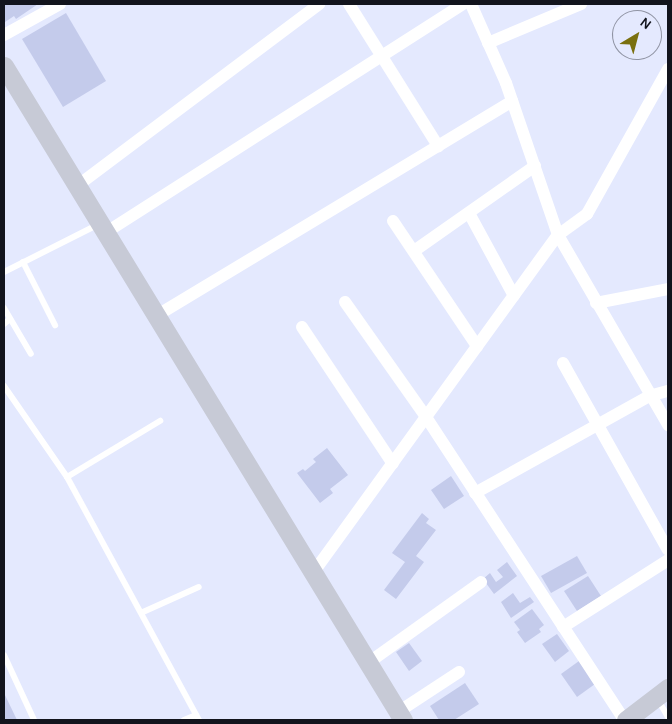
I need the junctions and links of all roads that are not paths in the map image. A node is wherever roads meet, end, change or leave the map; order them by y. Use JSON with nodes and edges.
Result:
{"nodes":[{"id":1,"x":60,"y":4,"type":"edge"},
{"id":2,"x":319,"y":4,"type":"edge"},
{"id":3,"x":349,"y":4,"type":"edge"},
{"id":4,"x":463,"y":4,"type":"edge"},
{"id":5,"x":471,"y":4,"type":"edge"},
{"id":6,"x":581,"y":4,"type":"edge"},
{"id":7,"x":4,"y":35,"type":"edge"},
{"id":8,"x":488,"y":43,"type":"junction"},
{"id":9,"x":381,"y":55,"type":"junction"},
{"id":10,"x":668,"y":69,"type":"edge"},
{"id":11,"x":6,"y":76,"type":"edge"},
{"id":12,"x":512,"y":101,"type":"junction"},
{"id":13,"x":438,"y":146,"type":"junction"},
{"id":14,"x":535,"y":166,"type":"junction"},
{"id":15,"x":77,"y":186,"type":"junction"},
{"id":16,"x":469,"y":213,"type":"junction"},
{"id":17,"x":394,"y":221,"type":"dead end"},
{"id":18,"x":103,"y":228,"type":"junction"},
{"id":19,"x":558,"y":235,"type":"junction"},
{"id":20,"x":414,"y":251,"type":"junction"},
{"id":21,"x":23,"y":262,"type":"junction"},
{"id":22,"x":4,"y":272,"type":"edge"},
{"id":23,"x":668,"y":288,"type":"edge"},
{"id":24,"x":514,"y":296,"type":"junction"},
{"id":25,"x":345,"y":302,"type":"dead end"},
{"id":26,"x":596,"y":303,"type":"junction"},
{"id":27,"x":4,"y":308,"type":"edge"},
{"id":28,"x":156,"y":316,"type":"junction"},
{"id":29,"x":10,"y":319,"type":"junction"},
{"id":30,"x":4,"y":324,"type":"edge"},
{"id":31,"x":55,"y":325,"type":"dead end"},
{"id":32,"x":302,"y":327,"type":"dead end"},
{"id":33,"x":478,"y":346,"type":"junction"},
{"id":34,"x":31,"y":354,"type":"dead end"},
{"id":35,"x":562,"y":363,"type":"dead end"},
{"id":36,"x":4,"y":386,"type":"edge"},
{"id":37,"x":668,"y":391,"type":"edge"},
{"id":38,"x":650,"y":396,"type":"junction"},
{"id":39,"x":426,"y":417,"type":"junction"},
{"id":40,"x":160,"y":421,"type":"dead end"},
{"id":41,"x":597,"y":425,"type":"junction"},
{"id":42,"x":668,"y":425,"type":"edge"},
{"id":43,"x":392,"y":464,"type":"junction"},
{"id":44,"x":67,"y":477,"type":"junction"},
{"id":45,"x":475,"y":493,"type":"junction"},
{"id":46,"x":668,"y":550,"type":"edge"},
{"id":47,"x":668,"y":560,"type":"edge"},
{"id":48,"x":313,"y":573,"type":"junction"},
{"id":49,"x":481,"y":582,"type":"dead end"},
{"id":50,"x":199,"y":587,"type":"dead end"},
{"id":51,"x":143,"y":612,"type":"junction"},
{"id":52,"x":563,"y":627,"type":"junction"},
{"id":53,"x":4,"y":655,"type":"edge"},
{"id":54,"x":368,"y":663,"type":"junction"},
{"id":55,"x":459,"y":672,"type":"dead end"},
{"id":56,"x":662,"y":693,"type":"edge"},
{"id":57,"x":401,"y":716,"type":"edge"},
{"id":58,"x":668,"y":717,"type":"edge"},
{"id":59,"x":198,"y":718,"type":"edge"},
{"id":60,"x":34,"y":720,"type":"edge"},
{"id":61,"x":184,"y":720,"type":"edge"},
{"id":62,"x":625,"y":720,"type":"edge"}],
"edges":[{"from":1,"to":7,"type":"street"},
{"from":2,"to":15,"type":"street"},
{"from":3,"to":9,"type":"street"},
{"from":4,"to":9,"type":"street"},
{"from":5,"to":8,"type":"street"},
{"from":6,"to":8,"type":"street"},
{"from":8,"to":12,"type":"street"},
{"from":9,"to":13,"type":"street"},
{"from":9,"to":18,"type":"street"},
{"from":10,"to":19,"type":"street"},
{"from":11,"to":15,"type":"street"},
{"from":12,"to":13,"type":"street"},
{"from":12,"to":14,"type":"street"},
{"from":13,"to":28,"type":"street"},
{"from":14,"to":16,"type":"street"},
{"from":14,"to":19,"type":"street"},
{"from":15,"to":18,"type":"street"},
{"from":16,"to":20,"type":"street"},
{"from":16,"to":24,"type":"street"},
{"from":17,"to":20,"type":"street"},
{"from":18,"to":21,"type":"lane"},
{"from":18,"to":28,"type":"street"},
{"from":19,"to":24,"type":"street"},
{"from":19,"to":26,"type":"street"},
{"from":20,"to":33,"type":"street"},
{"from":21,"to":22,"type":"lane"},
{"from":21,"to":31,"type":"lane"},
{"from":23,"to":26,"type":"street"},
{"from":24,"to":33,"type":"street"},
{"from":25,"to":39,"type":"street"},
{"from":26,"to":38,"type":"street"},
{"from":27,"to":29,"type":"lane"},
{"from":28,"to":48,"type":"street"},
{"from":29,"to":30,"type":"lane"},
{"from":29,"to":34,"type":"lane"},
{"from":32,"to":43,"type":"street"},
{"from":33,"to":39,"type":"street"},
{"from":35,"to":41,"type":"street"},
{"from":36,"to":44,"type":"lane"},
{"from":37,"to":38,"type":"street"},
{"from":38,"to":41,"type":"street"},
{"from":38,"to":42,"type":"street"},
{"from":39,"to":43,"type":"street"},
{"from":39,"to":45,"type":"street"},
{"from":40,"to":44,"type":"lane"},
{"from":41,"to":45,"type":"street"},
{"from":41,"to":46,"type":"street"},
{"from":43,"to":48,"type":"street"},
{"from":44,"to":51,"type":"lane"},
{"from":45,"to":52,"type":"street"},
{"from":47,"to":52,"type":"street"},
{"from":48,"to":54,"type":"street"},
{"from":49,"to":54,"type":"street"},
{"from":50,"to":51,"type":"lane"},
{"from":51,"to":59,"type":"lane"},
{"from":52,"to":62,"type":"street"},
{"from":53,"to":60,"type":"lane"},
{"from":54,"to":57,"type":"street"},
{"from":55,"to":57,"type":"street"},
{"from":56,"to":58,"type":"lane"},
{"from":56,"to":62,"type":"street"},
{"from":59,"to":61,"type":"lane"}]}
